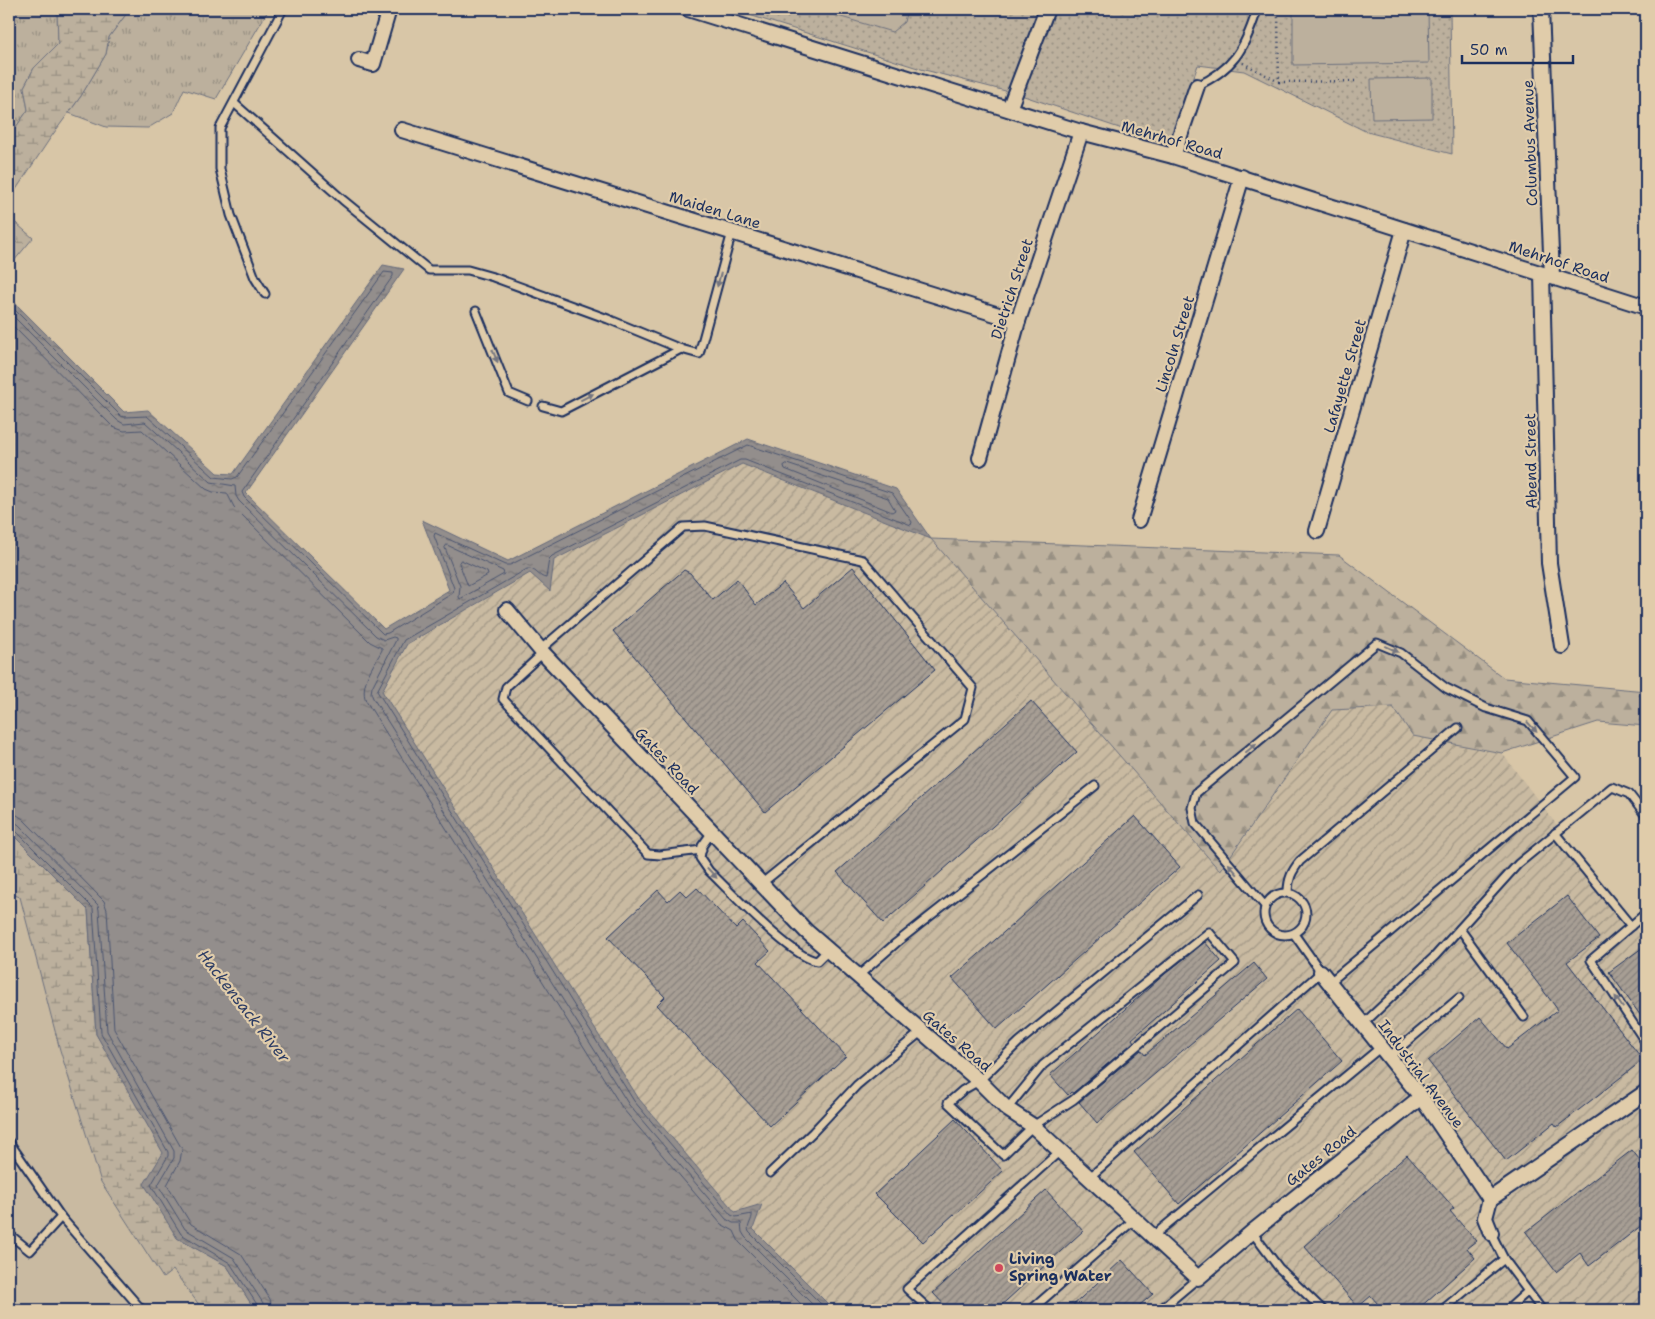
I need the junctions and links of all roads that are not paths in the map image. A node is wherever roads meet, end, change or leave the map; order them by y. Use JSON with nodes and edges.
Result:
{"nodes":[{"id":1,"x":282,"y":9,"type":"edge"},
{"id":2,"x":389,"y":9,"type":"edge"},
{"id":3,"x":688,"y":9,"type":"edge"},
{"id":4,"x":1046,"y":9,"type":"edge"},
{"id":5,"x":1542,"y":9,"type":"edge"},
{"id":6,"x":1256,"y":14,"type":"dead end"},
{"id":7,"x":359,"y":60,"type":"dead end"},
{"id":8,"x":1197,"y":86,"type":"joint"},
{"id":9,"x":234,"y":103,"type":"junction"},
{"id":10,"x":1010,"y":109,"type":"junction"},
{"id":11,"x":402,"y":130,"type":"dead end"},
{"id":12,"x":1081,"y":132,"type":"junction"},
{"id":13,"x":1173,"y":156,"type":"junction"},
{"id":14,"x":1242,"y":177,"type":"junction"},
{"id":15,"x":1404,"y":230,"type":"junction"},
{"id":16,"x":732,"y":232,"type":"junction"},
{"id":17,"x":1547,"y":276,"type":"junction"},
{"id":18,"x":265,"y":294,"type":"dead end"},
{"id":19,"x":1646,"y":308,"type":"edge"},
{"id":20,"x":476,"y":311,"type":"dead end"},
{"id":21,"x":1018,"y":321,"type":"junction"},
{"id":22,"x":680,"y":349,"type":"junction"},
{"id":23,"x":528,"y":401,"type":"dead end"},
{"id":24,"x":543,"y":406,"type":"dead end"},
{"id":25,"x":980,"y":458,"type":"dead end"},
{"id":26,"x":1139,"y":520,"type":"dead end"},
{"id":27,"x":1317,"y":531,"type":"dead end"},
{"id":28,"x":507,"y":610,"type":"dead end"},
{"id":29,"x":1562,"y":646,"type":"dead end"},
{"id":30,"x":541,"y":652,"type":"junction"},
{"id":31,"x":1458,"y":728,"type":"dead end"},
{"id":32,"x":1095,"y":786,"type":"dead end"},
{"id":33,"x":1646,"y":816,"type":"edge"},
{"id":34,"x":712,"y":832,"type":"junction"},
{"id":35,"x":1555,"y":833,"type":"junction"},
{"id":36,"x":702,"y":850,"type":"junction"},
{"id":37,"x":761,"y":884,"type":"junction"},
{"id":38,"x":1288,"y":892,"type":"junction"},
{"id":39,"x":1198,"y":895,"type":"dead end"},
{"id":40,"x":1265,"y":906,"type":"junction"},
{"id":41,"x":1646,"y":913,"type":"edge"},
{"id":42,"x":1631,"y":926,"type":"junction"},
{"id":43,"x":1460,"y":929,"type":"junction"},
{"id":44,"x":1294,"y":934,"type":"junction"},
{"id":45,"x":828,"y":950,"type":"junction"},
{"id":46,"x":858,"y":976,"type":"junction"},
{"id":47,"x":1325,"y":977,"type":"junction"},
{"id":48,"x":1459,"y":998,"type":"dead end"},
{"id":49,"x":1524,"y":1017,"type":"dead end"},
{"id":50,"x":1363,"y":1024,"type":"junction"},
{"id":51,"x":922,"y":1032,"type":"junction"},
{"id":52,"x":1646,"y":1042,"type":"edge"},
{"id":53,"x":1385,"y":1052,"type":"junction"},
{"id":54,"x":979,"y":1081,"type":"junction"},
{"id":55,"x":1646,"y":1092,"type":"edge"},
{"id":56,"x":1422,"y":1097,"type":"junction"},
{"id":57,"x":1007,"y":1109,"type":"junction"},
{"id":58,"x":1033,"y":1126,"type":"junction"},
{"id":59,"x":9,"y":1142,"type":"edge"},
{"id":60,"x":1060,"y":1151,"type":"junction"},
{"id":61,"x":770,"y":1173,"type":"dead end"},
{"id":62,"x":1090,"y":1177,"type":"junction"},
{"id":63,"x":1490,"y":1199,"type":"junction"},
{"id":64,"x":61,"y":1217,"type":"junction"},
{"id":65,"x":1135,"y":1219,"type":"junction"},
{"id":66,"x":1252,"y":1232,"type":"junction"},
{"id":67,"x":1491,"y":1233,"type":"joint"},
{"id":68,"x":9,"y":1234,"type":"edge"},
{"id":69,"x":1153,"y":1236,"type":"junction"},
{"id":70,"x":1504,"y":1259,"type":"junction"},
{"id":71,"x":1198,"y":1278,"type":"junction"},
{"id":72,"x":1527,"y":1292,"type":"junction"},
{"id":73,"x":142,"y":1310,"type":"edge"},
{"id":74,"x":930,"y":1310,"type":"edge"},
{"id":75,"x":1031,"y":1310,"type":"edge"},
{"id":76,"x":1160,"y":1310,"type":"edge"},
{"id":77,"x":1323,"y":1310,"type":"edge"},
{"id":78,"x":1442,"y":1310,"type":"edge"},
{"id":79,"x":1507,"y":1310,"type":"edge"},
{"id":80,"x":1542,"y":1310,"type":"edge"}],
"edges":[{"from":1,"to":9,"type":"lane"},
{"from":2,"to":7,"type":"street"},
{"from":3,"to":10,"type":"street","name":"Mehrhof Road"},
{"from":4,"to":10,"type":"street"},
{"from":5,"to":17,"type":"street","name":"Columbus Avenue"},
{"from":6,"to":8,"type":"lane"},
{"from":8,"to":13,"type":"street"},
{"from":9,"to":18,"type":"lane"},
{"from":9,"to":22,"type":"lane"},
{"from":10,"to":12,"type":"street","name":"Mehrhof Road"},
{"from":11,"to":16,"type":"street","name":"Maiden Lane"},
{"from":12,"to":13,"type":"street","name":"Mehrhof Road"},
{"from":12,"to":21,"type":"street","name":"Dietrich Street"},
{"from":13,"to":14,"type":"street","name":"Mehrhof Road"},
{"from":14,"to":15,"type":"street","name":"Mehrhof Road"},
{"from":14,"to":26,"type":"street","name":"Lincoln Street"},
{"from":15,"to":17,"type":"street","name":"Mehrhof Road"},
{"from":15,"to":27,"type":"street","name":"Lafayette Street"},
{"from":16,"to":21,"type":"street","name":"Maiden Lane"},
{"from":16,"to":22,"type":"lane","one_way":true},
{"from":17,"to":19,"type":"street","name":"Mehrhof Road"},
{"from":17,"to":29,"type":"street","name":"Abend Street"},
{"from":20,"to":23,"type":"lane","one_way":true},
{"from":21,"to":25,"type":"street","name":"Dietrich Street"},
{"from":24,"to":22,"type":"lane","one_way":true},
{"from":28,"to":30,"type":"street","name":"Gates Road"},
{"from":30,"to":34,"type":"street","name":"Gates Road"},
{"from":30,"to":36,"type":"lane"},
{"from":30,"to":37,"type":"lane"},
{"from":31,"to":38,"type":"lane"},
{"from":32,"to":46,"type":"lane"},
{"from":33,"to":35,"type":"lane"},
{"from":34,"to":36,"type":"lane"},
{"from":34,"to":37,"type":"street","name":"Gates Road"},
{"from":35,"to":42,"type":"lane"},
{"from":35,"to":43,"type":"lane"},
{"from":36,"to":45,"type":"lane","one_way":true},
{"from":37,"to":45,"type":"street","name":"Gates Road"},
{"from":38,"to":40,"type":"lane"},
{"from":38,"to":44,"type":"lane"},
{"from":39,"to":54,"type":"lane"},
{"from":40,"to":44,"type":"lane"},
{"from":40,"to":47,"type":"lane","one_way":true},
{"from":41,"to":42,"type":"lane"},
{"from":52,"to":42,"type":"lane","one_way":true},
{"from":43,"to":49,"type":"lane"},
{"from":43,"to":50,"type":"lane"},
{"from":44,"to":47,"type":"lane"},
{"from":45,"to":46,"type":"street","name":"Gates Road"},
{"from":46,"to":51,"type":"street","name":"Gates Road"},
{"from":47,"to":50,"type":"street","name":"Industrial Avenue"},
{"from":47,"to":62,"type":"lane"},
{"from":48,"to":53,"type":"lane"},
{"from":50,"to":53,"type":"street","name":"Industrial Avenue"},
{"from":51,"to":54,"type":"street","name":"Gates Road"},
{"from":51,"to":61,"type":"lane"},
{"from":53,"to":56,"type":"street","name":"Industrial Avenue"},
{"from":53,"to":69,"type":"lane"},
{"from":54,"to":57,"type":"street","name":"Gates Road"},
{"from":54,"to":58,"type":"lane"},
{"from":55,"to":63,"type":"street"},
{"from":56,"to":63,"type":"street","name":"Industrial Avenue"},
{"from":56,"to":66,"type":"street","name":"Gates Road"},
{"from":57,"to":58,"type":"street","name":"Gates Road"},
{"from":57,"to":58,"type":"lane"},
{"from":58,"to":60,"type":"street","name":"Gates Road"},
{"from":59,"to":64,"type":"lane"},
{"from":60,"to":62,"type":"street","name":"Gates Road"},
{"from":60,"to":74,"type":"lane"},
{"from":62,"to":65,"type":"street","name":"Gates Road"},
{"from":63,"to":67,"type":"street"},
{"from":64,"to":68,"type":"lane"},
{"from":64,"to":73,"type":"lane"},
{"from":65,"to":69,"type":"street","name":"Gates Road"},
{"from":65,"to":75,"type":"lane"},
{"from":66,"to":71,"type":"street","name":"Gates Road"},
{"from":66,"to":77,"type":"lane"},
{"from":67,"to":70,"type":"lane"},
{"from":69,"to":71,"type":"street","name":"Gates Road"},
{"from":70,"to":72,"type":"lane"},
{"from":70,"to":78,"type":"lane"},
{"from":71,"to":76,"type":"lane"},
{"from":72,"to":79,"type":"lane"},
{"from":72,"to":80,"type":"lane"}]}
